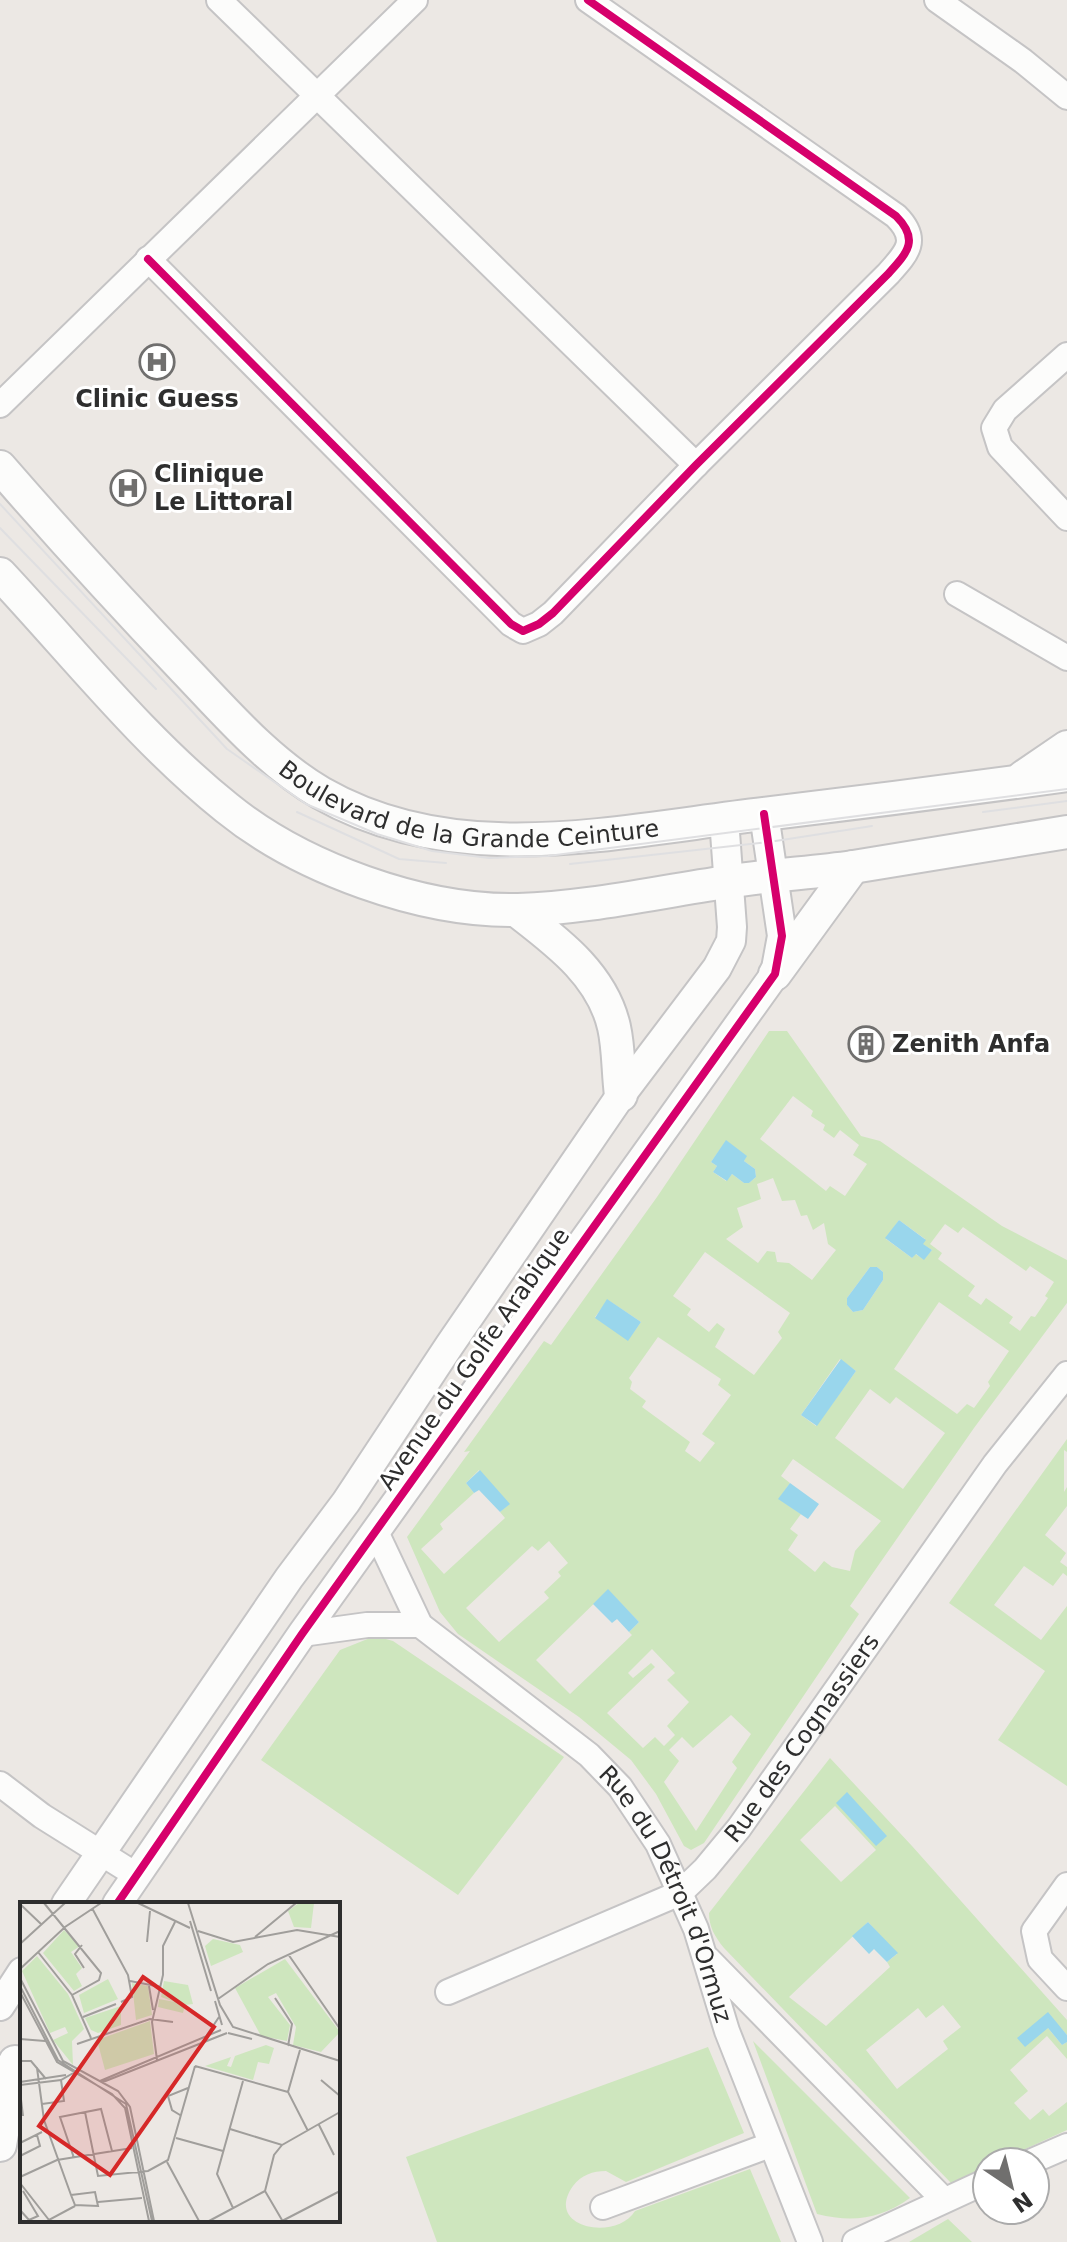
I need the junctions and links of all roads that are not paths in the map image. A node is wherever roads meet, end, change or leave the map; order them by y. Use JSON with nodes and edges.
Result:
{"nodes":[{"id":1,"x":219,"y":0,"type":"edge"},
{"id":2,"x":415,"y":0,"type":"edge"},
{"id":3,"x":588,"y":0,"type":"edge"},
{"id":4,"x":937,"y":0,"type":"edge"},
{"id":5,"x":316,"y":97,"type":"junction"},
{"id":6,"x":1067,"y":97,"type":"edge"},
{"id":7,"x":148,"y":259,"type":"junction"},
{"id":8,"x":1067,"y":355,"type":"edge"},
{"id":9,"x":0,"y":405,"type":"edge"},
{"id":10,"x":696,"y":465,"type":"junction"},
{"id":11,"x":0,"y":467,"type":"edge"},
{"id":12,"x":1067,"y":518,"type":"edge"},
{"id":13,"x":0,"y":574,"type":"edge"},
{"id":14,"x":957,"y":594,"type":"dead end"},
{"id":15,"x":1067,"y":658,"type":"edge"},
{"id":16,"x":1067,"y":747,"type":"edge"},
{"id":17,"x":1067,"y":775,"type":"edge"},
{"id":18,"x":1014,"y":782,"type":"junction"},
{"id":19,"x":764,"y":814,"type":"junction"},
{"id":20,"x":724,"y":819,"type":"junction"},
{"id":21,"x":1067,"y":832,"type":"edge"},
{"id":22,"x":853,"y":867,"type":"junction"},
{"id":23,"x":772,"y":876,"type":"junction"},
{"id":24,"x":728,"y":881,"type":"junction"},
{"id":25,"x":516,"y":910,"type":"junction"},
{"id":26,"x":775,"y":974,"type":"junction"},
{"id":27,"x":621,"y":1095,"type":"junction"},
{"id":28,"x":1067,"y":1374,"type":"edge"},
{"id":29,"x":346,"y":1502,"type":"junction"},
{"id":30,"x":376,"y":1532,"type":"junction"},
{"id":31,"x":420,"y":1625,"type":"junction"},
{"id":32,"x":302,"y":1634,"type":"junction"},
{"id":33,"x":0,"y":1784,"type":"edge"},
{"id":34,"x":100,"y":1853,"type":"junction"},
{"id":35,"x":136,"y":1875,"type":"junction"},
{"id":36,"x":1067,"y":1885,"type":"edge"},
{"id":37,"x":680,"y":1893,"type":"junction"},
{"id":38,"x":67,"y":1902,"type":"edge"},
{"id":39,"x":118,"y":1902,"type":"edge"},
{"id":40,"x":706,"y":1957,"type":"junction"},
{"id":41,"x":20,"y":1975,"type":"edge"},
{"id":42,"x":1067,"y":1988,"type":"edge"},
{"id":43,"x":448,"y":1992,"type":"dead end"},
{"id":44,"x":0,"y":2006,"type":"edge"},
{"id":45,"x":12,"y":2067,"type":"edge"},
{"id":46,"x":0,"y":2145,"type":"edge"},
{"id":47,"x":770,"y":2145,"type":"junction"},
{"id":48,"x":971,"y":2188,"type":"edge"},
{"id":49,"x":943,"y":2199,"type":"junction"},
{"id":50,"x":603,"y":2207,"type":"dead end"},
{"id":51,"x":810,"y":2242,"type":"edge"},
{"id":52,"x":855,"y":2242,"type":"edge"}],
"edges":[{"from":1,"to":5,"type":"street"},
{"from":2,"to":5,"type":"street"},
{"from":3,"to":10,"type":"street"},
{"from":4,"to":6,"type":"street"},
{"from":5,"to":7,"type":"street"},
{"from":5,"to":10,"type":"street"},
{"from":7,"to":9,"type":"street"},
{"from":7,"to":10,"type":"street"},
{"from":8,"to":12,"type":"street"},
{"from":11,"to":20,"type":"main road","name":"Boulevard de la Grande Ceinture"},
{"from":13,"to":25,"type":"main road"},
{"from":14,"to":15,"type":"street"},
{"from":16,"to":18,"type":"main road"},
{"from":17,"to":18,"type":"main road","name":"Boulevard de la Grande Ceinture"},
{"from":18,"to":19,"type":"main road","name":"Boulevard de la Grande Ceinture"},
{"from":19,"to":20,"type":"main road","name":"Boulevard de la Grande Ceinture"},
{"from":19,"to":23,"type":"street","name":"Avenue du Golfe Arabique"},
{"from":20,"to":24,"type":"street","name":"Avenue du Golfe Arabique"},
{"from":21,"to":22,"type":"main road"},
{"from":22,"to":23,"type":"main road"},
{"from":22,"to":26,"type":"main road"},
{"from":23,"to":24,"type":"main road"},
{"from":23,"to":26,"type":"street","name":"Avenue du Golfe Arabique"},
{"from":24,"to":25,"type":"main road"},
{"from":24,"to":27,"type":"street","name":"Avenue du Golfe Arabique"},
{"from":25,"to":27,"type":"main road"},
{"from":26,"to":30,"type":"street","name":"Avenue du Golfe Arabique"},
{"from":27,"to":29,"type":"street","name":"Avenue du Golfe Arabique"},
{"from":28,"to":37,"type":"street","name":"Rue des Cognassiers"},
{"from":29,"to":30,"type":"street"},
{"from":29,"to":34,"type":"street","name":"Avenue du Golfe Arabique"},
{"from":30,"to":31,"type":"street","name":"Rue du Détroit d'Ormuz"},
{"from":30,"to":32,"type":"street","name":"Avenue du Golfe Arabique"},
{"from":31,"to":32,"type":"street"},
{"from":31,"to":37,"type":"street","name":"Rue du Détroit d'Ormuz"},
{"from":32,"to":35,"type":"street","name":"Avenue du Golfe Arabique"},
{"from":33,"to":34,"type":"street"},
{"from":34,"to":35,"type":"street"},
{"from":34,"to":38,"type":"street","name":"Avenue du Golfe Arabique"},
{"from":35,"to":39,"type":"street","name":"Avenue du Golfe Arabique"},
{"from":36,"to":42,"type":"street"},
{"from":37,"to":40,"type":"street","name":"Rue du Détroit d'Ormuz"},
{"from":37,"to":43,"type":"street","name":"Rue des Cognassiers"},
{"from":40,"to":47,"type":"street","name":"Rue du Détroit d'Ormuz"},
{"from":40,"to":49,"type":"street"},
{"from":41,"to":44,"type":"street"},
{"from":45,"to":46,"type":"main road"},
{"from":47,"to":50,"type":"street"},
{"from":47,"to":51,"type":"street","name":"Rue du Détroit d'Ormuz"},
{"from":48,"to":49,"type":"street"},
{"from":49,"to":52,"type":"street"}]}
